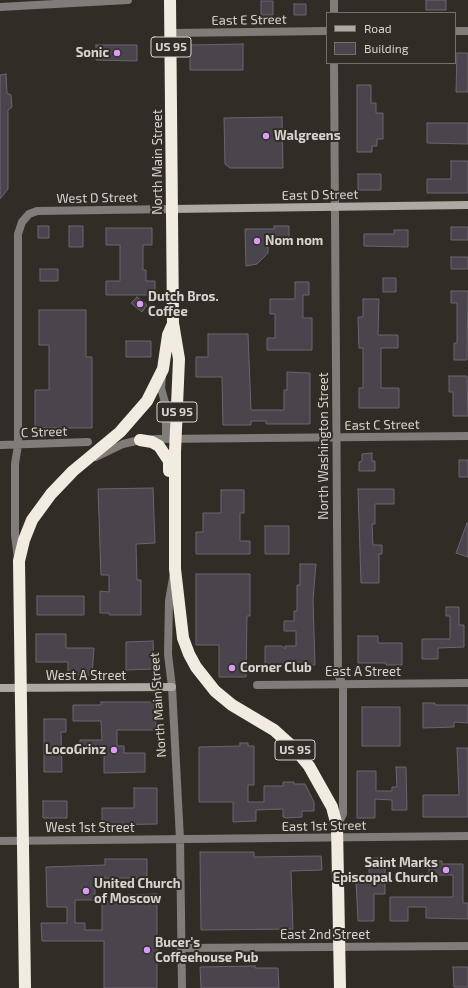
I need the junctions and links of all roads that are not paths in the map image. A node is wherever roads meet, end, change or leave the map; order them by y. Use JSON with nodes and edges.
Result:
{"nodes":[{"id":1,"x":128,"y":0,"type":"edge"},
{"id":2,"x":170,"y":0,"type":"edge"},
{"id":3,"x":334,"y":0,"type":"edge"},
{"id":4,"x":0,"y":7,"type":"edge"},
{"id":5,"x":334,"y":12,"type":"edge"},
{"id":6,"x":326,"y":31,"type":"edge"},
{"id":7,"x":456,"y":31,"type":"edge"},
{"id":8,"x":468,"y":31,"type":"edge"},
{"id":9,"x":171,"y":33,"type":"junction"},
{"id":10,"x":334,"y":64,"type":"edge"},
{"id":11,"x":468,"y":205,"type":"edge"},
{"id":12,"x":334,"y":207,"type":"junction"},
{"id":13,"x":172,"y":209,"type":"junction"},
{"id":14,"x":173,"y":323,"type":"junction"},
{"id":15,"x":163,"y":369,"type":"junction"},
{"id":16,"x":468,"y":436,"type":"edge"},
{"id":17,"x":337,"y":438,"type":"junction"},
{"id":18,"x":171,"y":439,"type":"junction"},
{"id":19,"x":140,"y":440,"type":"junction"},
{"id":20,"x":88,"y":442,"type":"dead end"},
{"id":21,"x":0,"y":445,"type":"edge"},
{"id":22,"x":18,"y":445,"type":"junction"},
{"id":23,"x":80,"y":466,"type":"junction"},
{"id":24,"x":174,"y":502,"type":"junction"},
{"id":25,"x":19,"y":561,"type":"junction"},
{"id":26,"x":175,"y":569,"type":"junction"},
{"id":27,"x":468,"y":683,"type":"edge"},
{"id":28,"x":343,"y":684,"type":"junction"},
{"id":29,"x":257,"y":685,"type":"dead end"},
{"id":30,"x":172,"y":687,"type":"junction"},
{"id":31,"x":0,"y":688,"type":"edge"},
{"id":32,"x":20,"y":688,"type":"junction"},
{"id":33,"x":337,"y":832,"type":"junction"},
{"id":34,"x":468,"y":836,"type":"edge"},
{"id":35,"x":180,"y":839,"type":"junction"},
{"id":36,"x":23,"y":840,"type":"junction"},
{"id":37,"x":0,"y":841,"type":"edge"},
{"id":38,"x":468,"y":946,"type":"edge"},
{"id":39,"x":339,"y":947,"type":"junction"},
{"id":40,"x":181,"y":948,"type":"junction"},
{"id":41,"x":25,"y":988,"type":"edge"},
{"id":42,"x":182,"y":988,"type":"edge"},
{"id":43,"x":340,"y":988,"type":"edge"}],
"edges":[{"from":1,"to":4,"type":"street"},
{"from":2,"to":9,"type":"highway","name":"North Main Street","number":"US 95"},
{"from":3,"to":5,"type":"street"},
{"from":6,"to":9,"type":"street","name":"East E Street"},
{"from":7,"to":8,"type":"street"},
{"from":9,"to":13,"type":"highway","name":"North Main Street","number":"US 95"},
{"from":10,"to":12,"type":"street","name":"North Washington Street"},
{"from":11,"to":12,"type":"street","name":"East D Street"},
{"from":12,"to":13,"type":"street","name":"East D Street"},
{"from":12,"to":17,"type":"street","name":"North Washington Street"},
{"from":13,"to":14,"type":"highway","name":"North Main Street","number":"US 95"},
{"from":13,"to":22,"type":"street","name":"West D Street"},
{"from":14,"to":15,"type":"highway","name":"North Main Street","number":"US 95"},
{"from":14,"to":18,"type":"highway","name":"North Main Street","number":"US 95"},
{"from":15,"to":18,"type":"street","name":"North Main Street"},
{"from":15,"to":23,"type":"highway","name":"North Main Street","number":"US 95"},
{"from":16,"to":17,"type":"street","name":"East C Street"},
{"from":17,"to":18,"type":"street","name":"East C Street"},
{"from":17,"to":28,"type":"street","name":"North Washington Street"},
{"from":18,"to":19,"type":"street","name":"East C Street"},
{"from":18,"to":24,"type":"highway","name":"North Main Street","number":"US 95"},
{"from":19,"to":23,"type":"street","name":"East C Street"},
{"from":19,"to":24,"type":"highway"},
{"from":20,"to":22,"type":"street","name":"C Street"},
{"from":21,"to":22,"type":"street","name":"C Street"},
{"from":22,"to":25,"type":"street"},
{"from":23,"to":25,"type":"highway","name":"North Main Street","number":"US 95"},
{"from":24,"to":26,"type":"highway","name":"North Main Street","number":"US 95"},
{"from":25,"to":32,"type":"highway","number":"US 95"},
{"from":26,"to":30,"type":"street","name":"North Main Street"},
{"from":26,"to":33,"type":"highway","name":"North Main Street","number":"US 95"},
{"from":27,"to":28,"type":"street","name":"East A Street"},
{"from":28,"to":29,"type":"street","name":"East A Street"},
{"from":28,"to":33,"type":"street","name":"North Washington Street"},
{"from":30,"to":32,"type":"street","name":"West A Street"},
{"from":30,"to":35,"type":"street","name":"North Main Street"},
{"from":31,"to":32,"type":"street","name":"West A Street"},
{"from":32,"to":36,"type":"highway","number":"US 95"},
{"from":33,"to":34,"type":"street","name":"East 1st Street"},
{"from":33,"to":35,"type":"street","name":"East 1st Street"},
{"from":33,"to":39,"type":"highway","number":"US 95"},
{"from":35,"to":36,"type":"street","name":"West 1st Street"},
{"from":35,"to":40,"type":"street","name":"North Main Street"},
{"from":36,"to":37,"type":"street","name":"West 1st Street"},
{"from":36,"to":41,"type":"highway","number":"US 95"},
{"from":38,"to":39,"type":"street","name":"East 2nd Street"},
{"from":39,"to":40,"type":"street","name":"East 2nd Street"},
{"from":39,"to":43,"type":"highway","number":"US 95"},
{"from":40,"to":42,"type":"street","name":"North Main Street"}]}
